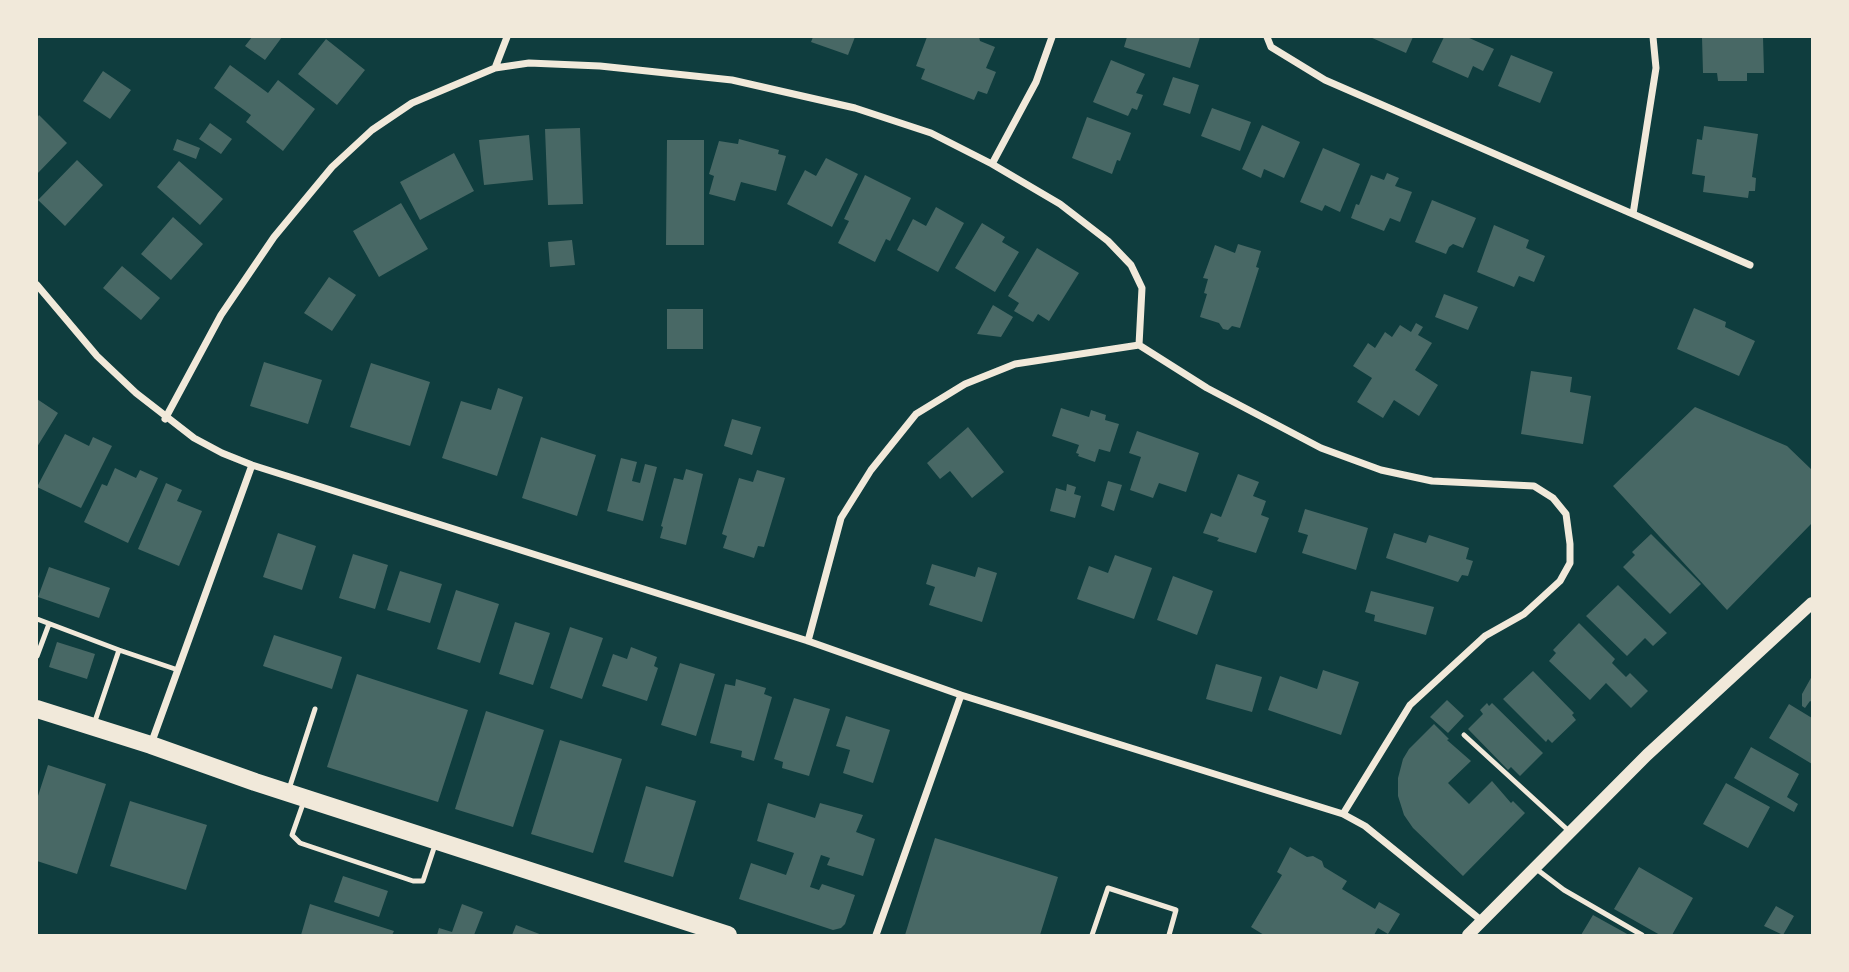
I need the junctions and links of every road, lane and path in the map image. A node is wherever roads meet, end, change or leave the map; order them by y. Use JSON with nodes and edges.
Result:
{"nodes":[{"id":1,"x":507,"y":37,"type":"edge"},
{"id":2,"x":1052,"y":37,"type":"edge"},
{"id":3,"x":1267,"y":37,"type":"edge"},
{"id":4,"x":1653,"y":37,"type":"edge"},
{"id":5,"x":495,"y":68,"type":"junction"},
{"id":6,"x":992,"y":164,"type":"junction"},
{"id":7,"x":1633,"y":214,"type":"junction"},
{"id":8,"x":1750,"y":265,"type":"dead end"},
{"id":9,"x":37,"y":285,"type":"edge"},
{"id":10,"x":1139,"y":345,"type":"junction"},
{"id":11,"x":166,"y":419,"type":"junction"},
{"id":12,"x":252,"y":465,"type":"junction"},
{"id":13,"x":1812,"y":603,"type":"edge"},
{"id":14,"x":37,"y":620,"type":"edge"},
{"id":15,"x":49,"y":624,"type":"junction"},
{"id":16,"x":808,"y":641,"type":"junction"},
{"id":17,"x":119,"y":650,"type":"junction"},
{"id":18,"x":37,"y":656,"type":"edge"},
{"id":19,"x":178,"y":670,"type":"junction"},
{"id":20,"x":961,"y":695,"type":"junction"},
{"id":21,"x":37,"y":709,"type":"edge"},
{"id":22,"x":316,"y":709,"type":"dead end"},
{"id":23,"x":93,"y":727,"type":"junction"},
{"id":24,"x":1464,"y":735,"type":"dead end"},
{"id":25,"x":151,"y":745,"type":"junction"},
{"id":26,"x":296,"y":795,"type":"junction"},
{"id":27,"x":1343,"y":814,"type":"junction"},
{"id":28,"x":1570,"y":832,"type":"junction"},
{"id":29,"x":436,"y":840,"type":"junction"},
{"id":30,"x":1535,"y":868,"type":"junction"},
{"id":31,"x":1482,"y":921,"type":"junction"},
{"id":32,"x":728,"y":935,"type":"edge"},
{"id":33,"x":876,"y":935,"type":"edge"},
{"id":34,"x":1092,"y":935,"type":"edge"},
{"id":35,"x":1168,"y":935,"type":"edge"},
{"id":36,"x":1468,"y":935,"type":"edge"},
{"id":37,"x":1642,"y":935,"type":"edge"}],
"edges":[{"from":1,"to":5,"type":"street"},
{"from":2,"to":6,"type":"street"},
{"from":3,"to":7,"type":"street"},
{"from":4,"to":7,"type":"street"},
{"from":5,"to":6,"type":"street"},
{"from":5,"to":11,"type":"street"},
{"from":6,"to":10,"type":"street"},
{"from":7,"to":8,"type":"street"},
{"from":9,"to":11,"type":"street"},
{"from":10,"to":16,"type":"street"},
{"from":10,"to":27,"type":"street"},
{"from":11,"to":12,"type":"street"},
{"from":12,"to":16,"type":"street"},
{"from":12,"to":19,"type":"street"},
{"from":13,"to":28,"type":"street"},
{"from":14,"to":15,"type":"lane"},
{"from":15,"to":17,"type":"lane"},
{"from":15,"to":18,"type":"lane"},
{"from":16,"to":20,"type":"street"},
{"from":17,"to":19,"type":"lane"},
{"from":17,"to":23,"type":"lane"},
{"from":19,"to":25,"type":"street"},
{"from":20,"to":27,"type":"street"},
{"from":20,"to":33,"type":"street"},
{"from":21,"to":23,"type":"main road"},
{"from":22,"to":26,"type":"lane"},
{"from":23,"to":25,"type":"main road"},
{"from":24,"to":28,"type":"lane"},
{"from":25,"to":26,"type":"main road"},
{"from":26,"to":29,"type":"main road"},
{"from":26,"to":29,"type":"lane"},
{"from":27,"to":31,"type":"street"},
{"from":28,"to":30,"type":"street"},
{"from":29,"to":32,"type":"main road"},
{"from":30,"to":31,"type":"street"},
{"from":30,"to":37,"type":"lane"},
{"from":31,"to":36,"type":"street"},
{"from":34,"to":35,"type":"lane"}]}
